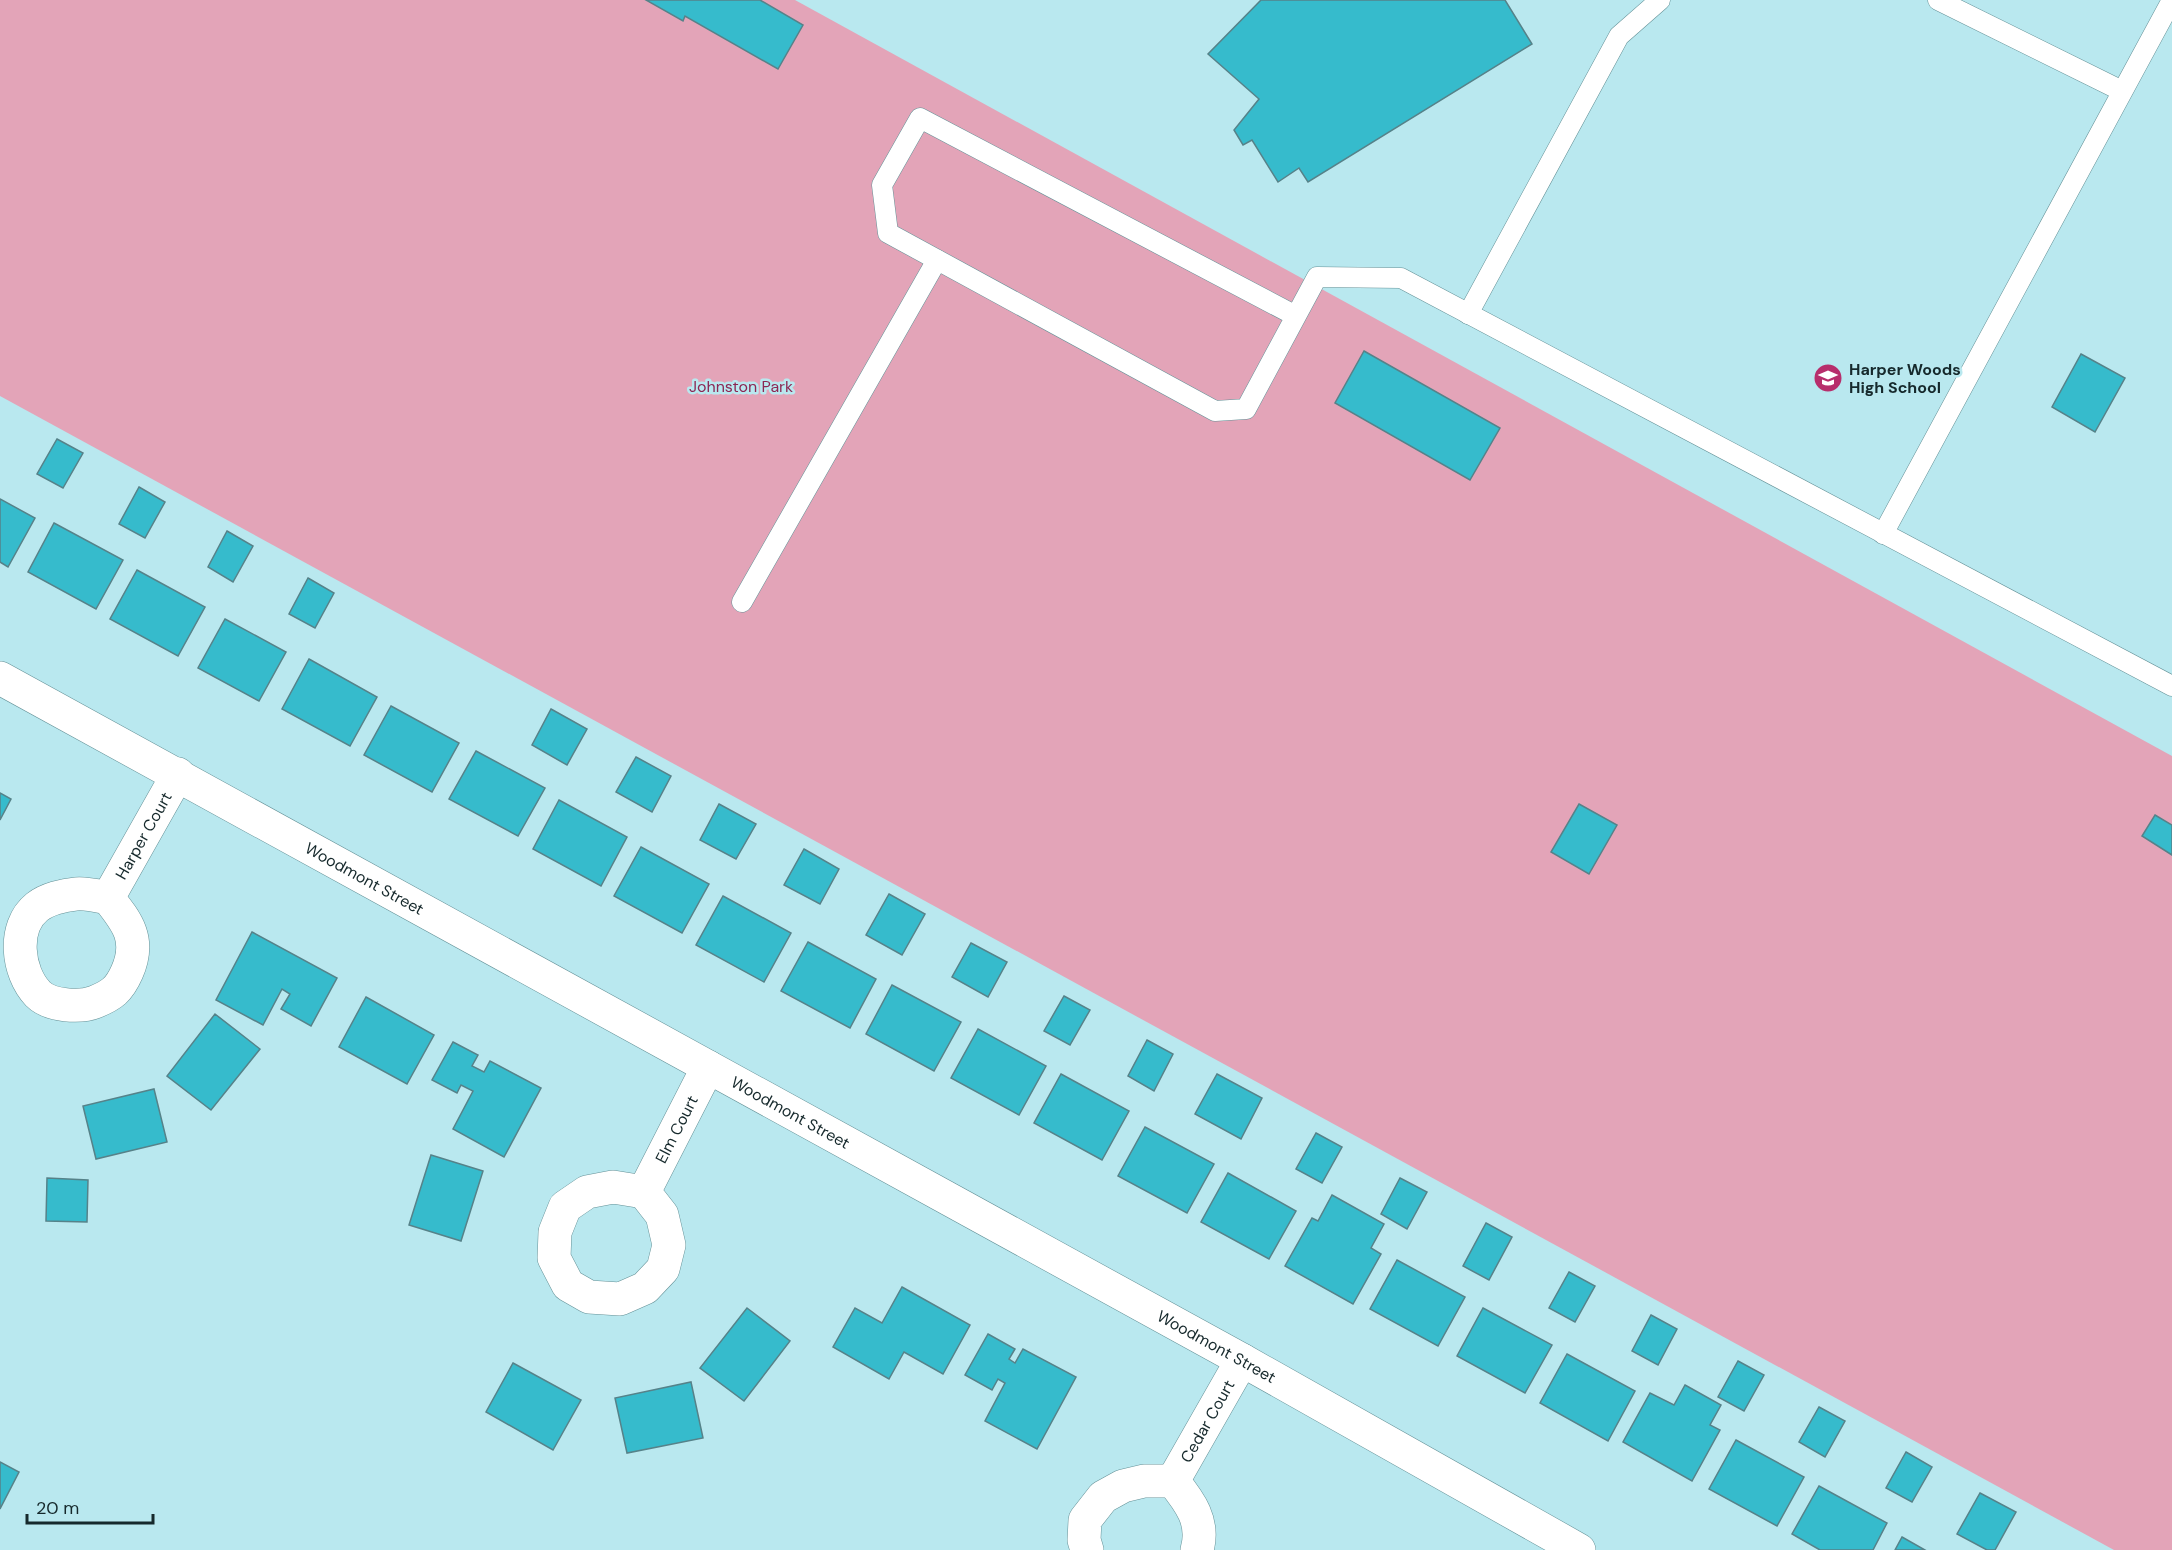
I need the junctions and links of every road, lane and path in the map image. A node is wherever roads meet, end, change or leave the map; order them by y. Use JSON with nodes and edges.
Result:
{"nodes":[{"id":1,"x":1660,"y":0,"type":"edge"},
{"id":2,"x":1938,"y":0,"type":"edge"},
{"id":3,"x":2172,"y":0,"type":"edge"},
{"id":4,"x":2122,"y":91,"type":"junction"},
{"id":5,"x":938,"y":260,"type":"junction"},
{"id":6,"x":1468,"y":314,"type":"junction"},
{"id":7,"x":1296,"y":316,"type":"junction"},
{"id":8,"x":1883,"y":534,"type":"junction"},
{"id":9,"x":742,"y":602,"type":"dead end"},
{"id":10,"x":0,"y":678,"type":"edge"},
{"id":11,"x":2172,"y":686,"type":"edge"},
{"id":12,"x":178,"y":774,"type":"junction"},
{"id":13,"x":108,"y":898,"type":"dead end"},
{"id":14,"x":708,"y":1068,"type":"junction"},
{"id":15,"x":644,"y":1192,"type":"dead end"},
{"id":16,"x":1242,"y":1360,"type":"junction"},
{"id":17,"x":1173,"y":1481,"type":"junction"},
{"id":18,"x":1087,"y":1550,"type":"edge"},
{"id":19,"x":1197,"y":1550,"type":"edge"},
{"id":20,"x":1580,"y":1550,"type":"edge"}],
"edges":[{"from":1,"to":6,"type":"lane"},
{"from":2,"to":4,"type":"lane"},
{"from":3,"to":4,"type":"lane"},
{"from":4,"to":8,"type":"lane"},
{"from":5,"to":7,"type":"lane"},
{"from":5,"to":7,"type":"lane"},
{"from":5,"to":9,"type":"lane"},
{"from":6,"to":7,"type":"lane"},
{"from":6,"to":8,"type":"lane"},
{"from":8,"to":11,"type":"lane"},
{"from":10,"to":12,"type":"street","name":"Woodmont Street"},
{"from":12,"to":13,"type":"street","name":"Harper Court"},
{"from":12,"to":14,"type":"street","name":"Woodmont Street"},
{"from":14,"to":15,"type":"street","name":"Elm Court"},
{"from":14,"to":16,"type":"street","name":"Woodmont Street"},
{"from":16,"to":17,"type":"street","name":"Cedar Court"},
{"from":16,"to":20,"type":"street","name":"Woodmont Street"},
{"from":17,"to":18,"type":"street","name":"Cedar Court"},
{"from":17,"to":19,"type":"street","name":"Cedar Court"}]}
